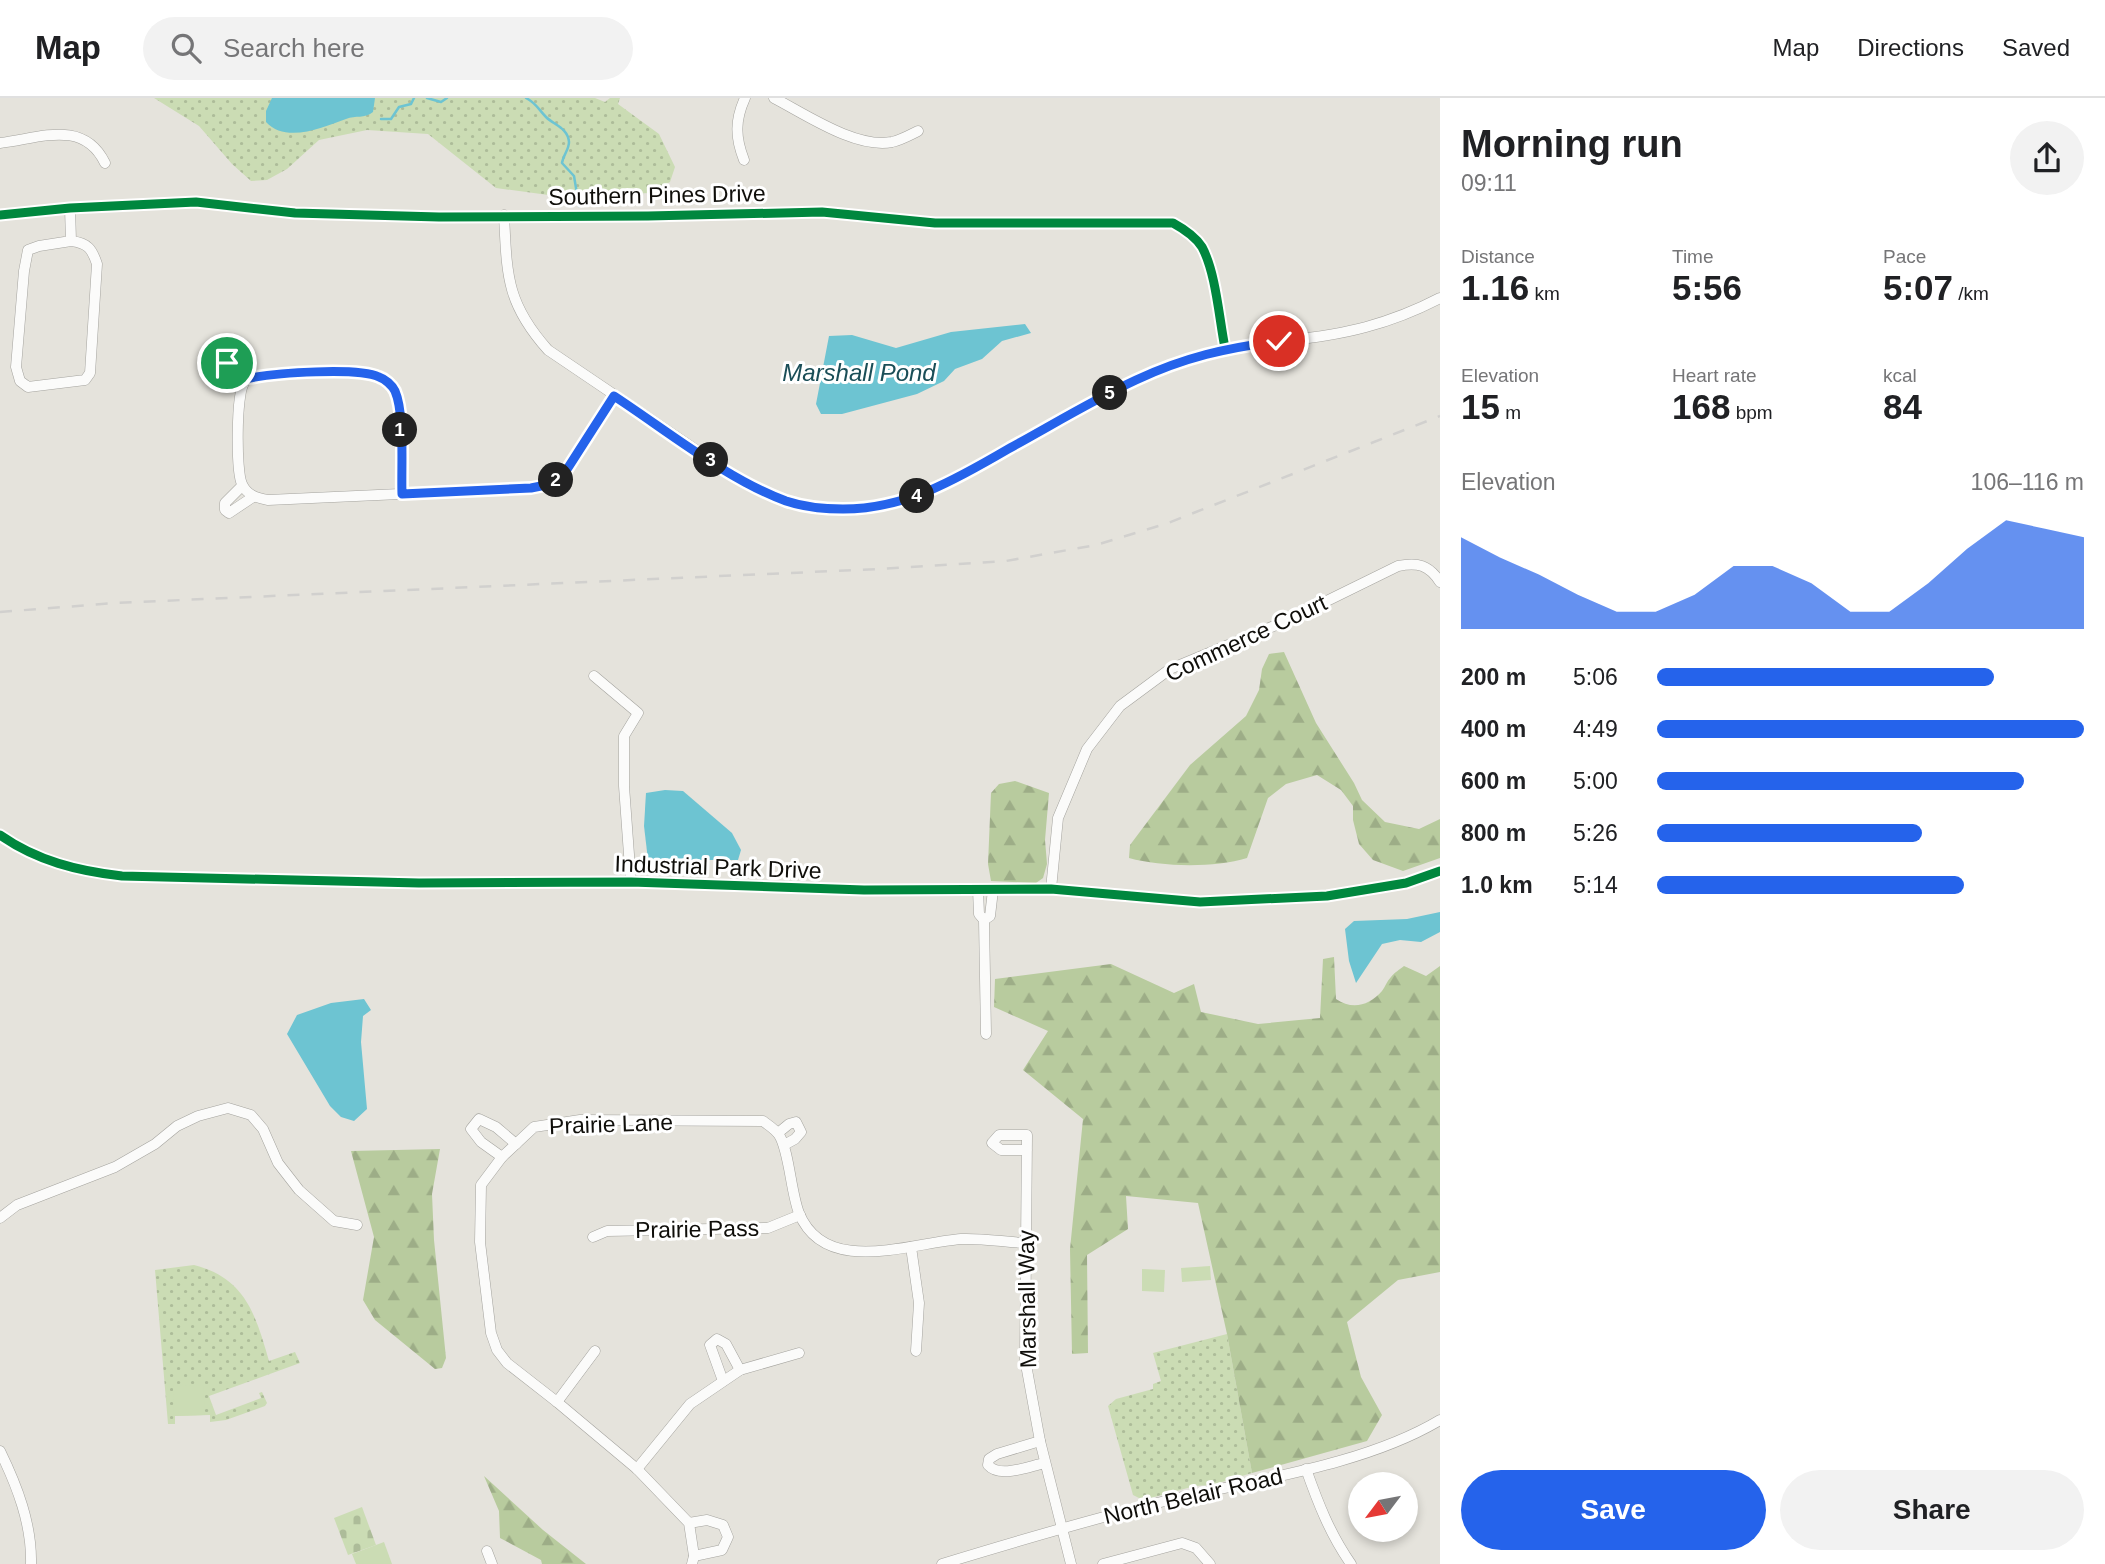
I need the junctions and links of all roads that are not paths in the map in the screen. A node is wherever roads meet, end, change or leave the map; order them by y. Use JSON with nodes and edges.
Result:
{"nodes":[{"id":1,"x":745,"y":98,"type":"edge"},
{"id":2,"x":774,"y":98,"type":"edge"},
{"id":3,"x":918,"y":131,"type":"dead end"},
{"id":4,"x":0,"y":143,"type":"edge"},
{"id":5,"x":744,"y":160,"type":"dead end"},
{"id":6,"x":105,"y":163,"type":"dead end"},
{"id":7,"x":70,"y":208,"type":"junction"},
{"id":8,"x":0,"y":215,"type":"edge"},
{"id":9,"x":504,"y":215,"type":"junction"},
{"id":10,"x":71,"y":241,"type":"junction"},
{"id":11,"x":1440,"y":298,"type":"edge"},
{"id":12,"x":1224,"y":348,"type":"junction"},
{"id":13,"x":614,"y":396,"type":"junction"},
{"id":14,"x":242,"y":486,"type":"junction"},
{"id":15,"x":402,"y":494,"type":"junction"},
{"id":16,"x":253,"y":497,"type":"junction"},
{"id":17,"x":1440,"y":582,"type":"edge"},
{"id":18,"x":594,"y":676,"type":"dead end"},
{"id":19,"x":0,"y":835,"type":"edge"},
{"id":20,"x":1440,"y":871,"type":"edge"},
{"id":21,"x":631,"y":883,"type":"junction"},
{"id":22,"x":978,"y":890,"type":"junction"},
{"id":23,"x":993,"y":890,"type":"junction"},
{"id":24,"x":1051,"y":890,"type":"junction"},
{"id":25,"x":984,"y":920,"type":"junction"},
{"id":26,"x":986,"y":1034,"type":"dead end"},
{"id":27,"x":778,"y":1133,"type":"junction"},
{"id":28,"x":516,"y":1144,"type":"junction"},
{"id":29,"x":784,"y":1145,"type":"junction"},
{"id":30,"x":1027,"y":1150,"type":"dead end"},
{"id":31,"x":502,"y":1157,"type":"junction"},
{"id":32,"x":800,"y":1215,"type":"junction"},
{"id":33,"x":0,"y":1218,"type":"edge"},
{"id":34,"x":357,"y":1225,"type":"dead end"},
{"id":35,"x":593,"y":1237,"type":"dead end"},
{"id":36,"x":1025,"y":1243,"type":"junction"},
{"id":37,"x":911,"y":1247,"type":"junction"},
{"id":38,"x":595,"y":1351,"type":"dead end"},
{"id":39,"x":916,"y":1352,"type":"dead end"},
{"id":40,"x":799,"y":1353,"type":"dead end"},
{"id":41,"x":740,"y":1370,"type":"junction"},
{"id":42,"x":723,"y":1381,"type":"junction"},
{"id":43,"x":557,"y":1402,"type":"junction"},
{"id":44,"x":1440,"y":1420,"type":"edge"},
{"id":45,"x":1040,"y":1441,"type":"junction"},
{"id":46,"x":0,"y":1451,"type":"edge"},
{"id":47,"x":1045,"y":1463,"type":"junction"},
{"id":48,"x":637,"y":1469,"type":"junction"},
{"id":49,"x":1306,"y":1469,"type":"junction"},
{"id":50,"x":689,"y":1523,"type":"junction"},
{"id":51,"x":1063,"y":1528,"type":"junction"},
{"id":52,"x":488,"y":1551,"type":"dead end"},
{"id":53,"x":693,"y":1560,"type":"edge"},
{"id":54,"x":31,"y":1564,"type":"edge"},
{"id":55,"x":492,"y":1564,"type":"edge"},
{"id":56,"x":942,"y":1564,"type":"edge"},
{"id":57,"x":1071,"y":1564,"type":"edge"},
{"id":58,"x":1103,"y":1564,"type":"edge"},
{"id":59,"x":1210,"y":1564,"type":"edge"},
{"id":60,"x":1350,"y":1564,"type":"edge"}],
"edges":[{"from":1,"to":5,"type":"street"},
{"from":2,"to":3,"type":"street"},
{"from":4,"to":6,"type":"street"},
{"from":7,"to":8,"type":"street","name":"Southern Pines Drive"},
{"from":7,"to":9,"type":"street","name":"Southern Pines Drive"},
{"from":7,"to":10,"type":"street"},
{"from":9,"to":12,"type":"street","name":"Southern Pines Drive"},
{"from":9,"to":13,"type":"street"},
{"from":10,"to":10,"type":"street"},
{"from":11,"to":12,"type":"street"},
{"from":12,"to":13,"type":"street"},
{"from":13,"to":15,"type":"street"},
{"from":14,"to":15,"type":"street"},
{"from":14,"to":16,"type":"street"},
{"from":14,"to":16,"type":"street"},
{"from":15,"to":16,"type":"street"},
{"from":17,"to":24,"type":"street","name":"Commerce Court"},
{"from":18,"to":21,"type":"street"},
{"from":19,"to":21,"type":"street","name":"Industrial Park Drive"},
{"from":20,"to":24,"type":"street","name":"Industrial Park Drive"},
{"from":21,"to":22,"type":"street","name":"Industrial Park Drive"},
{"from":22,"to":23,"type":"street","name":"Industrial Park Drive"},
{"from":22,"to":25,"type":"street"},
{"from":23,"to":24,"type":"street","name":"Industrial Park Drive"},
{"from":23,"to":25,"type":"street"},
{"from":25,"to":26,"type":"street"},
{"from":27,"to":28,"type":"street","name":"Prairie Lane"},
{"from":27,"to":29,"type":"street"},
{"from":27,"to":29,"type":"street","name":"Prairie Lane"},
{"from":28,"to":31,"type":"street","name":"Prairie Lane"},
{"from":28,"to":31,"type":"street"},
{"from":29,"to":32,"type":"street"},
{"from":30,"to":36,"type":"street","name":"Marshall Way"},
{"from":31,"to":43,"type":"street","name":"Prairie Lane"},
{"from":32,"to":35,"type":"street","name":"Prairie Pass"},
{"from":32,"to":37,"type":"street"},
{"from":33,"to":34,"type":"street"},
{"from":36,"to":37,"type":"street"},
{"from":36,"to":45,"type":"street","name":"Marshall Way"},
{"from":37,"to":39,"type":"street"},
{"from":38,"to":43,"type":"street"},
{"from":40,"to":41,"type":"street"},
{"from":41,"to":42,"type":"street"},
{"from":41,"to":42,"type":"street"},
{"from":42,"to":48,"type":"street"},
{"from":43,"to":48,"type":"street","name":"Prairie Lane"},
{"from":44,"to":49,"type":"street","name":"North Belair Road"},
{"from":45,"to":47,"type":"street","name":"Marshall Way"},
{"from":45,"to":47,"type":"street"},
{"from":46,"to":54,"type":"street"},
{"from":47,"to":51,"type":"street","name":"Marshall Way"},
{"from":48,"to":50,"type":"street","name":"Prairie Lane"},
{"from":49,"to":51,"type":"street","name":"North Belair Road"},
{"from":49,"to":60,"type":"street"},
{"from":50,"to":53,"type":"street"},
{"from":50,"to":53,"type":"street"},
{"from":51,"to":56,"type":"street","name":"North Belair Road"},
{"from":51,"to":57,"type":"street","name":"Marshall Way"},
{"from":52,"to":55,"type":"street"},
{"from":58,"to":59,"type":"street"}]}
